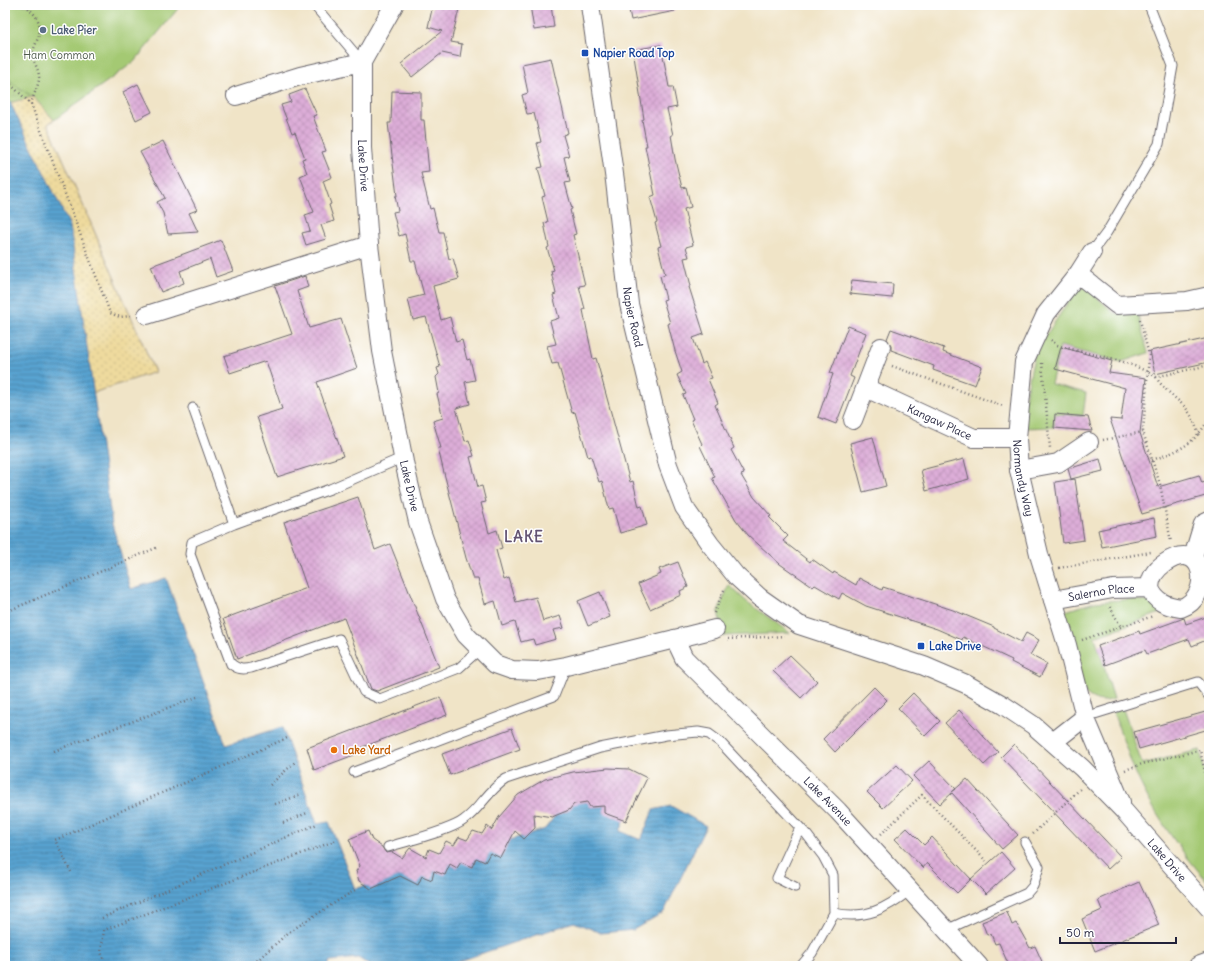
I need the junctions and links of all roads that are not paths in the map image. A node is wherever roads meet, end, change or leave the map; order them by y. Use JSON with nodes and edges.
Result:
{"nodes":[{"id":1,"x":314,"y":5,"type":"edge"},
{"id":2,"x":394,"y":5,"type":"edge"},
{"id":3,"x":590,"y":5,"type":"edge"},
{"id":4,"x":1149,"y":5,"type":"edge"},
{"id":5,"x":362,"y":62,"type":"junction"},
{"id":6,"x":236,"y":96,"type":"dead end"},
{"id":7,"x":370,"y":245,"type":"junction"},
{"id":8,"x":1092,"y":252,"type":"joint"},
{"id":9,"x":1078,"y":274,"type":"junction"},
{"id":10,"x":1209,"y":296,"type":"edge"},
{"id":11,"x":147,"y":315,"type":"road end"},
{"id":12,"x":878,"y":354,"type":"road end"},
{"id":13,"x":866,"y":388,"type":"junction"},
{"id":14,"x":193,"y":408,"type":"dead end"},
{"id":15,"x":852,"y":420,"type":"dead end"},
{"id":16,"x":1017,"y":438,"type":"junction"},
{"id":17,"x":1089,"y":442,"type":"road end"},
{"id":18,"x":404,"y":457,"type":"junction"},
{"id":19,"x":1020,"y":470,"type":"junction"},
{"id":20,"x":1209,"y":521,"type":"edge"},
{"id":21,"x":234,"y":524,"type":"junction"},
{"id":22,"x":1193,"y":557,"type":"junction"},
{"id":23,"x":1150,"y":588,"type":"junction"},
{"id":24,"x":759,"y":597,"type":"joint"},
{"id":25,"x":1053,"y":600,"type":"junction"},
{"id":26,"x":715,"y":629,"type":"road end"},
{"id":27,"x":676,"y":639,"type":"junction"},
{"id":28,"x":480,"y":649,"type":"junction"},
{"id":29,"x":566,"y":666,"type":"junction"},
{"id":30,"x":1209,"y":696,"type":"edge"},
{"id":31,"x":1085,"y":717,"type":"junction"},
{"id":32,"x":1053,"y":742,"type":"junction"},
{"id":33,"x":354,"y":772,"type":"dead end"},
{"id":34,"x":1124,"y":811,"type":"junction"},
{"id":35,"x":800,"y":828,"type":"junction"},
{"id":36,"x":1025,"y":842,"type":"road end"},
{"id":37,"x":388,"y":847,"type":"dead end"},
{"id":38,"x":795,"y":887,"type":"dead end"},
{"id":39,"x":910,"y":890,"type":"junction"},
{"id":40,"x":1209,"y":908,"type":"edge"},
{"id":41,"x":834,"y":913,"type":"junction"},
{"id":42,"x":946,"y":930,"type":"junction"},
{"id":43,"x":1209,"y":962,"type":"edge"},
{"id":44,"x":801,"y":966,"type":"edge"},
{"id":45,"x":979,"y":966,"type":"edge"},
{"id":46,"x":1198,"y":966,"type":"edge"}],
"edges":[{"from":1,"to":5,"type":"lane"},
{"from":2,"to":5,"type":"street","name":"Lake Drive"},
{"from":3,"to":24,"type":"street","name":"Napier Road"},
{"from":4,"to":8,"type":"lane"},
{"from":5,"to":6,"type":"street"},
{"from":5,"to":7,"type":"street","name":"Lake Drive"},
{"from":7,"to":11,"type":"street"},
{"from":7,"to":18,"type":"street","name":"Lake Drive"},
{"from":8,"to":9,"type":"street","name":"Normandy Way"},
{"from":9,"to":10,"type":"street"},
{"from":9,"to":16,"type":"street","name":"Normandy Way"},
{"from":12,"to":13,"type":"street"},
{"from":13,"to":15,"type":"street"},
{"from":13,"to":16,"type":"street","name":"Kangaw Place"},
{"from":14,"to":21,"type":"lane"},
{"from":16,"to":19,"type":"street","name":"Normandy Way"},
{"from":17,"to":19,"type":"street"},
{"from":18,"to":21,"type":"lane"},
{"from":18,"to":28,"type":"street","name":"Lake Drive"},
{"from":19,"to":25,"type":"street","name":"Normandy Way"},
{"from":20,"to":22,"type":"street"},
{"from":21,"to":28,"type":"lane"},
{"from":22,"to":23,"type":"street","name":"Salerno Place"},
{"from":22,"to":23,"type":"street","name":"Salerno Place"},
{"from":23,"to":25,"type":"street","name":"Salerno Place"},
{"from":24,"to":32,"type":"street","name":"Lake Drive"},
{"from":25,"to":31,"type":"street","name":"Normandy Way"},
{"from":26,"to":27,"type":"street","name":"Lake Drive"},
{"from":27,"to":29,"type":"street","name":"Lake Drive"},
{"from":27,"to":39,"type":"street","name":"Lake Avenue"},
{"from":28,"to":29,"type":"street","name":"Lake Drive"},
{"from":29,"to":33,"type":"lane"},
{"from":30,"to":31,"type":"lane"},
{"from":31,"to":32,"type":"street"},
{"from":31,"to":34,"type":"street","name":"Normandy Way"},
{"from":32,"to":34,"type":"street","name":"Lake Drive"},
{"from":34,"to":40,"type":"street","name":"Lake Drive"},
{"from":35,"to":37,"type":"lane"},
{"from":35,"to":38,"type":"lane"},
{"from":35,"to":41,"type":"lane"},
{"from":36,"to":42,"type":"lane"},
{"from":39,"to":41,"type":"lane"},
{"from":39,"to":42,"type":"street","name":"Lake Avenue"},
{"from":41,"to":44,"type":"lane"},
{"from":42,"to":45,"type":"street","name":"Lake Avenue"},
{"from":43,"to":46,"type":"street"}]}
